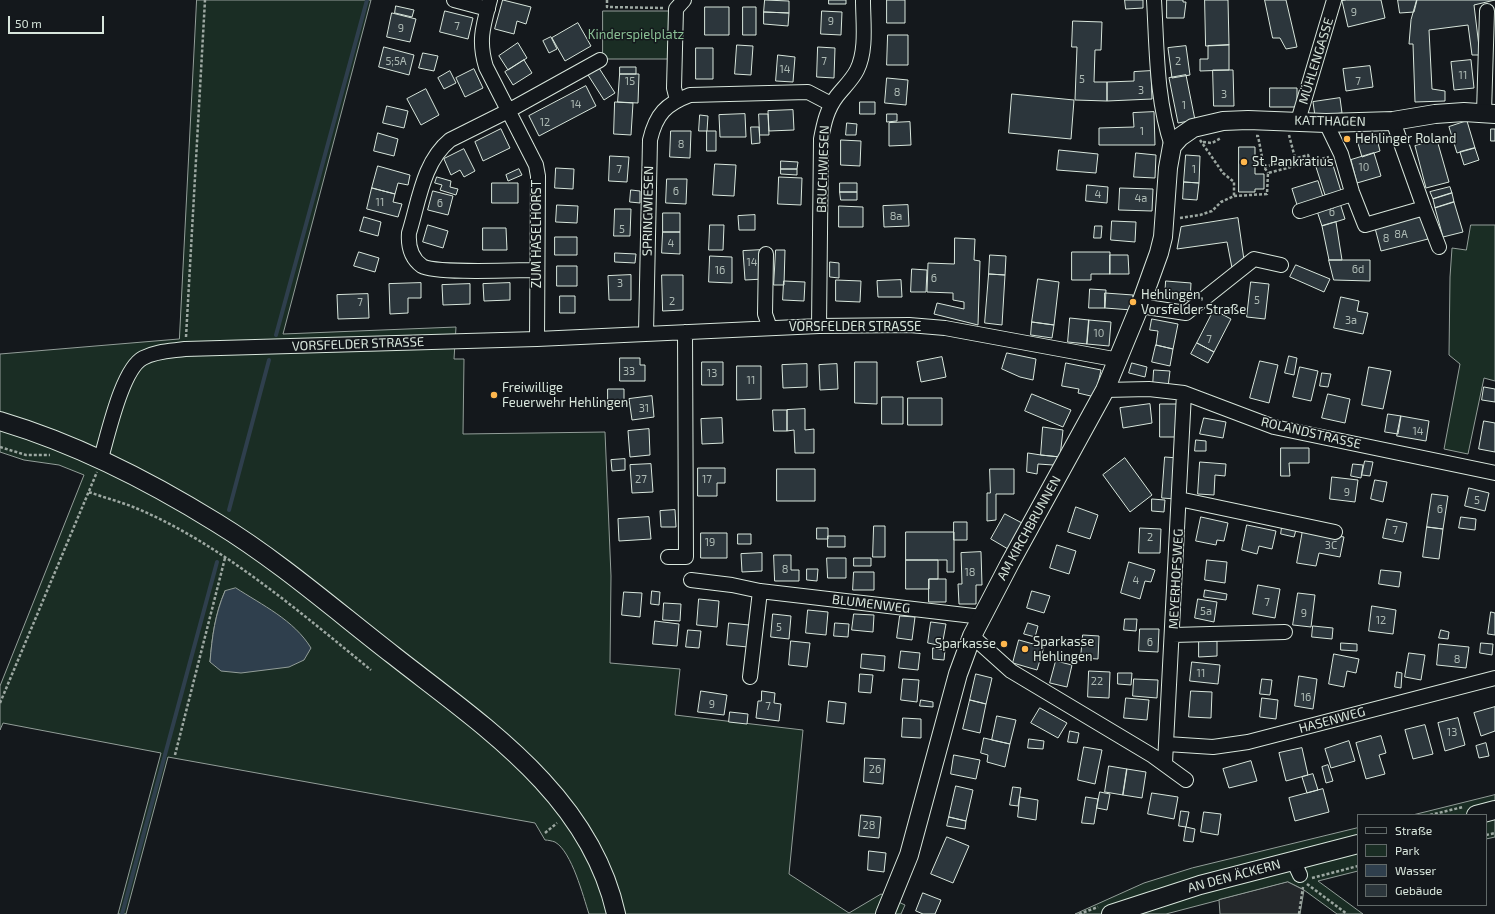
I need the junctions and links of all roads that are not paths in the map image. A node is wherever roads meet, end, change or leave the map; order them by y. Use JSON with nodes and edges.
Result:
{"nodes":[{"id":1,"x":454,"y":0,"type":"edge"},
{"id":2,"x":863,"y":0,"type":"edge"},
{"id":3,"x":1154,"y":0,"type":"edge"},
{"id":4,"x":1334,"y":0,"type":"edge"},
{"id":5,"x":680,"y":4,"type":"edge"},
{"id":6,"x":489,"y":5,"type":"edge"},
{"id":7,"x":1487,"y":11,"type":"dead end"},
{"id":8,"x":600,"y":60,"type":"dead end"},
{"id":9,"x":677,"y":100,"type":"junction"},
{"id":10,"x":831,"y":104,"type":"junction"},
{"id":11,"x":508,"y":111,"type":"junction"},
{"id":12,"x":1490,"y":114,"type":"edge"},
{"id":13,"x":1298,"y":121,"type":"junction"},
{"id":14,"x":1393,"y":121,"type":"junction"},
{"id":15,"x":1326,"y":123,"type":"junction"},
{"id":16,"x":1172,"y":146,"type":"junction"},
{"id":17,"x":1352,"y":193,"type":"junction"},
{"id":18,"x":1424,"y":208,"type":"junction"},
{"id":19,"x":1300,"y":211,"type":"dead end"},
{"id":20,"x":1440,"y":247,"type":"dead end"},
{"id":21,"x":766,"y":254,"type":"dead end"},
{"id":22,"x":1281,"y":265,"type":"dead end"},
{"id":23,"x":537,"y":270,"type":"junction"},
{"id":24,"x":1140,"y":306,"type":"junction"},
{"id":25,"x":819,"y":326,"type":"junction"},
{"id":26,"x":770,"y":328,"type":"junction"},
{"id":27,"x":685,"y":332,"type":"junction"},
{"id":28,"x":646,"y":333,"type":"junction"},
{"id":29,"x":537,"y":339,"type":"junction"},
{"id":30,"x":1118,"y":360,"type":"junction"},
{"id":31,"x":1105,"y":390,"type":"junction"},
{"id":32,"x":1184,"y":394,"type":"junction"},
{"id":33,"x":0,"y":421,"type":"edge"},
{"id":34,"x":99,"y":467,"type":"junction"},
{"id":35,"x":1495,"y":473,"type":"edge"},
{"id":36,"x":1180,"y":499,"type":"junction"},
{"id":37,"x":1336,"y":532,"type":"dead end"},
{"id":38,"x":668,"y":557,"type":"dead end"},
{"id":39,"x":691,"y":580,"type":"dead end"},
{"id":40,"x":760,"y":591,"type":"junction"},
{"id":41,"x":982,"y":617,"type":"junction"},
{"id":42,"x":1285,"y":632,"type":"dead end"},
{"id":43,"x":1173,"y":635,"type":"junction"},
{"id":44,"x":972,"y":636,"type":"junction"},
{"id":45,"x":750,"y":677,"type":"dead end"},
{"id":46,"x":1495,"y":678,"type":"edge"},
{"id":47,"x":1167,"y":744,"type":"junction"},
{"id":48,"x":1165,"y":763,"type":"junction"},
{"id":49,"x":1186,"y":780,"type":"dead end"},
{"id":50,"x":1495,"y":810,"type":"edge"},
{"id":51,"x":1480,"y":814,"type":"edge"},
{"id":52,"x":1357,"y":844,"type":"edge"},
{"id":53,"x":616,"y":914,"type":"edge"},
{"id":54,"x":885,"y":914,"type":"edge"},
{"id":55,"x":1111,"y":914,"type":"edge"}],
"edges":[{"from":1,"to":6,"type":"street","name":"ZUM HASELHORST"},
{"from":2,"to":10,"type":"street","name":"BRUCHWIESEN"},
{"from":3,"to":16,"type":"street"},
{"from":4,"to":13,"type":"street","name":"MÜHLENGASSE"},
{"from":5,"to":9,"type":"street"},
{"from":6,"to":11,"type":"street","name":"ZUM HASELHORST"},
{"from":7,"to":12,"type":"street"},
{"from":8,"to":11,"type":"street"},
{"from":9,"to":10,"type":"street","name":"SPRINGWIESEN"},
{"from":9,"to":28,"type":"street","name":"SPRINGWIESEN"},
{"from":10,"to":25,"type":"street","name":"BRUCHWIESEN"},
{"from":11,"to":23,"type":"street","name":"ZUM HASELHORST"},
{"from":11,"to":23,"type":"street"},
{"from":12,"to":14,"type":"main road","name":"KATTHAGEN"},
{"from":13,"to":15,"type":"main road","name":"KATTHAGEN"},
{"from":13,"to":16,"type":"main road","name":"KATTHAGEN"},
{"from":14,"to":15,"type":"main road","name":"KATTHAGEN"},
{"from":14,"to":18,"type":"street"},
{"from":15,"to":17,"type":"street"},
{"from":16,"to":24,"type":"main road","name":"AM KIRCHBRUNNEN"},
{"from":17,"to":18,"type":"street"},
{"from":17,"to":19,"type":"street"},
{"from":18,"to":20,"type":"street"},
{"from":21,"to":26,"type":"street"},
{"from":22,"to":24,"type":"street"},
{"from":23,"to":29,"type":"street","name":"ZUM HASELHORST"},
{"from":24,"to":30,"type":"main road","name":"AM KIRCHBRUNNEN"},
{"from":25,"to":26,"type":"street","name":"VORSFELDER STRASSE"},
{"from":25,"to":30,"type":"street","name":"VORSFELDER STRASSE"},
{"from":26,"to":27,"type":"street","name":"VORSFELDER STRASSE"},
{"from":27,"to":28,"type":"street","name":"VORSFELDER STRASSE"},
{"from":27,"to":38,"type":"street"},
{"from":28,"to":29,"type":"street","name":"VORSFELDER STRASSE"},
{"from":29,"to":34,"type":"street","name":"VORSFELDER STRASSE"},
{"from":30,"to":31,"type":"main road","name":"AM KIRCHBRUNNEN"},
{"from":31,"to":32,"type":"street","name":"ROLANDSTRASSE"},
{"from":31,"to":41,"type":"main road","name":"AM KIRCHBRUNNEN"},
{"from":32,"to":35,"type":"street","name":"ROLANDSTRASSE"},
{"from":32,"to":36,"type":"street","name":"MEYERHOFSWEG"},
{"from":33,"to":34,"type":"main road"},
{"from":34,"to":53,"type":"main road"},
{"from":36,"to":37,"type":"street"},
{"from":36,"to":43,"type":"street","name":"MEYERHOFSWEG"},
{"from":39,"to":40,"type":"street","name":"BLUMENWEG"},
{"from":40,"to":41,"type":"street","name":"BLUMENWEG"},
{"from":40,"to":45,"type":"street"},
{"from":41,"to":44,"type":"main road","name":"AM KIRCHBRUNNEN"},
{"from":42,"to":43,"type":"street"},
{"from":43,"to":47,"type":"street","name":"MEYERHOFSWEG"},
{"from":44,"to":48,"type":"street"},
{"from":44,"to":54,"type":"main road","name":"AM KIRCHBRUNNEN"},
{"from":46,"to":47,"type":"street","name":"HASENWEG"},
{"from":47,"to":48,"type":"street","name":"MEYERHOFSWEG"},
{"from":48,"to":49,"type":"street"},
{"from":50,"to":51,"type":"main road"},
{"from":52,"to":55,"type":"main road","name":"AN DEN ÄCKERN"}]}
